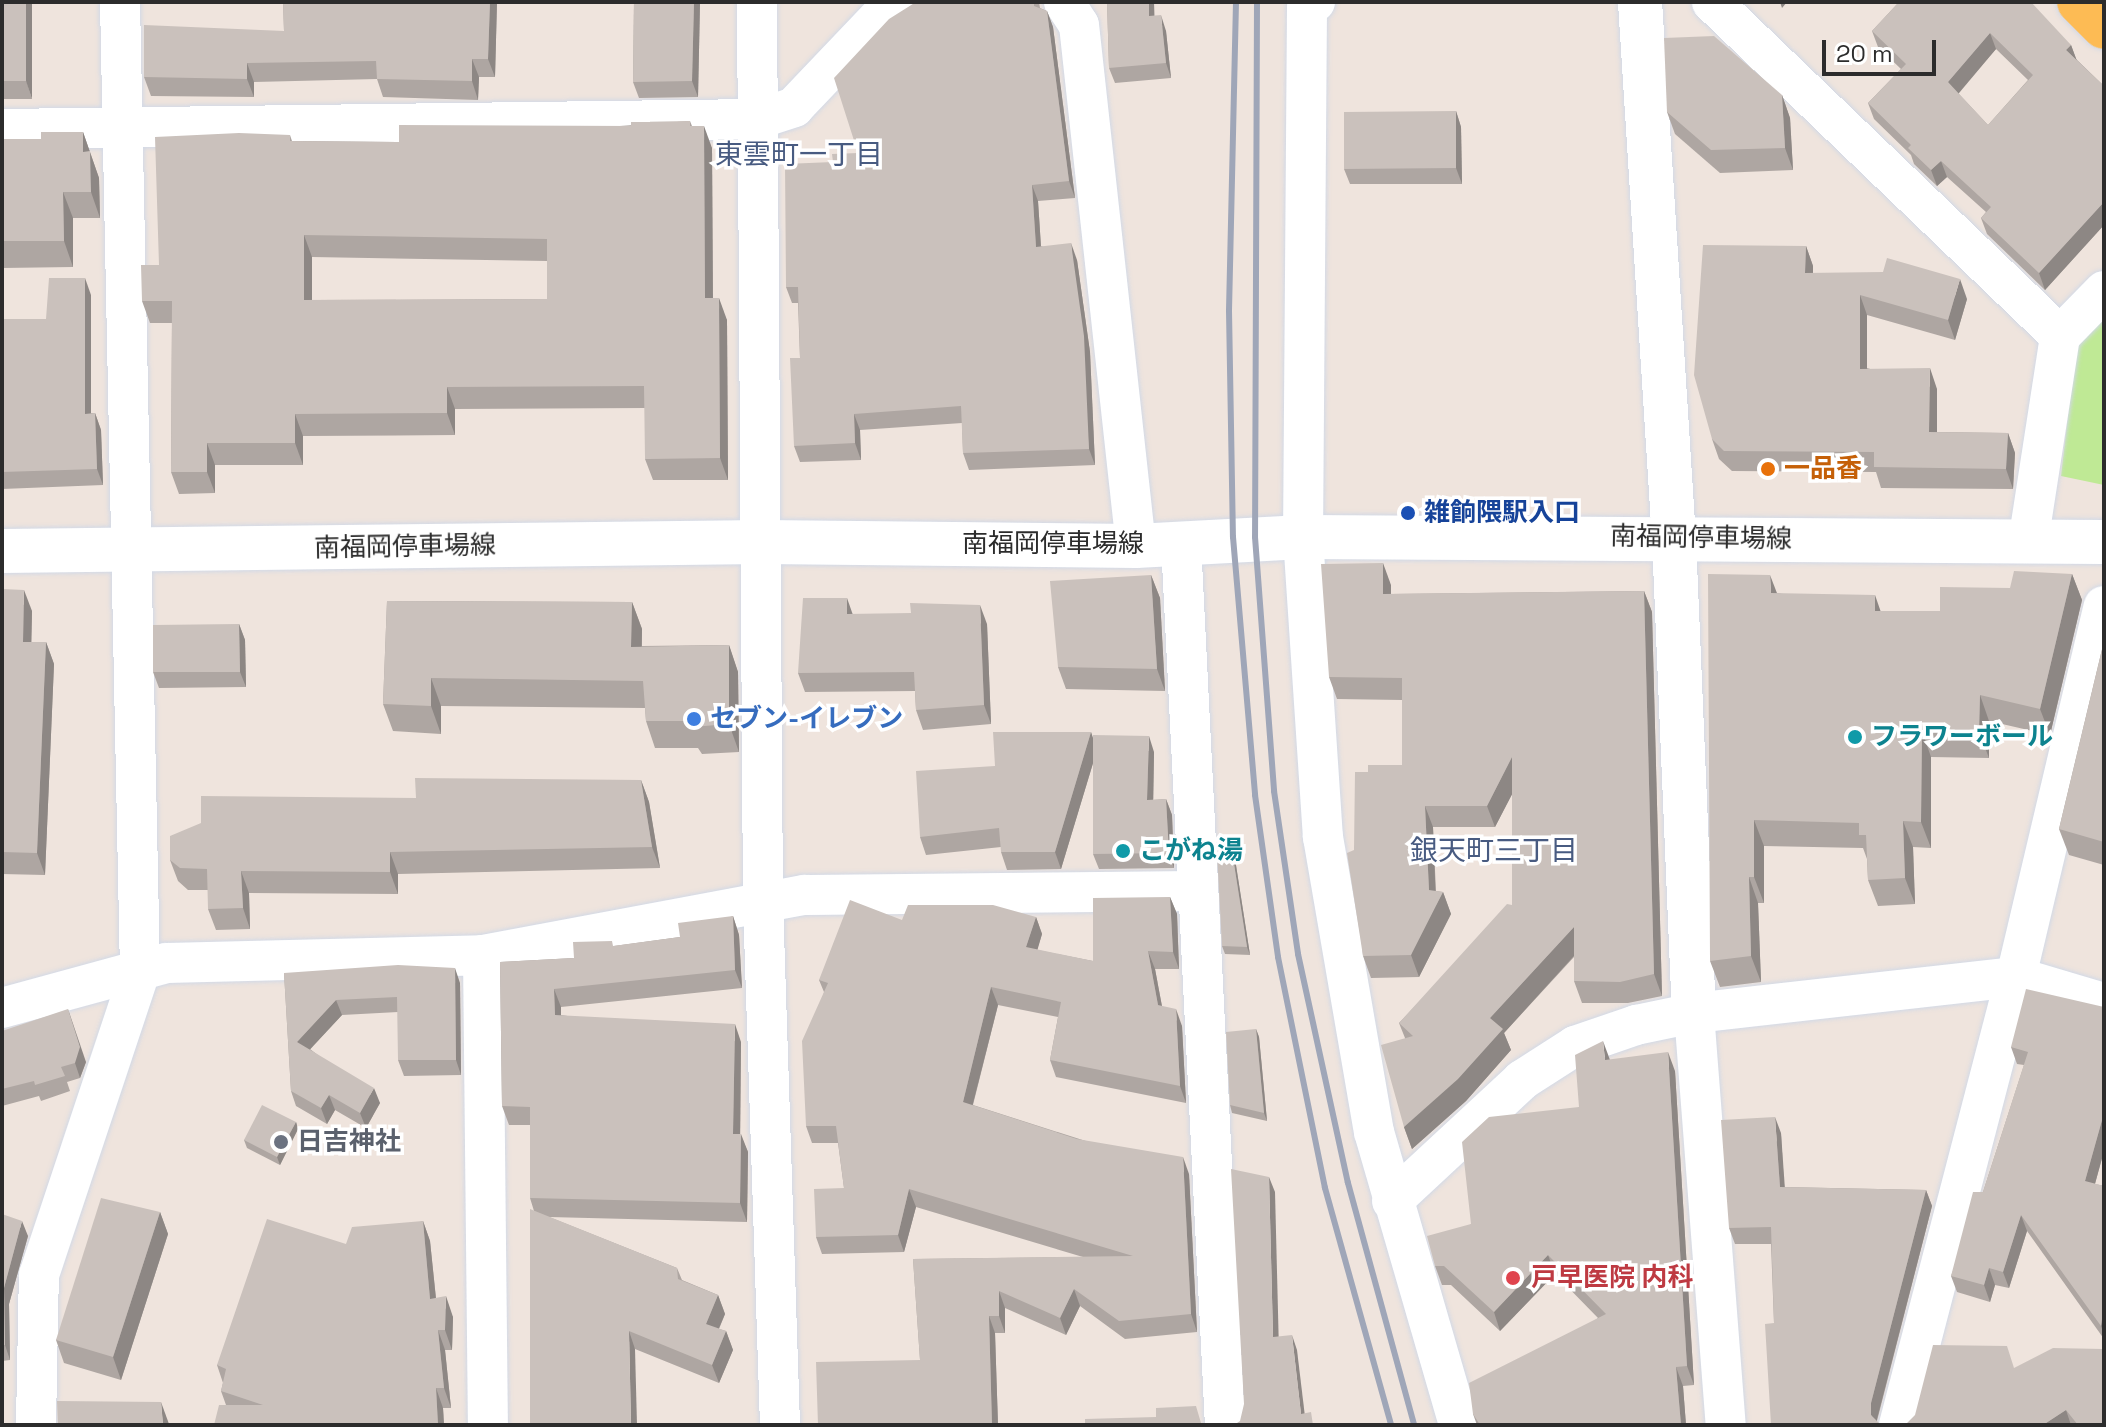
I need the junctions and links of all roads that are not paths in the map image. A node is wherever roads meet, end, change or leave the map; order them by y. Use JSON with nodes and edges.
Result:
{"nodes":[{"id":1,"x":120,"y":2,"type":"edge"},
{"id":2,"x":757,"y":2,"type":"edge"},
{"id":3,"x":894,"y":2,"type":"edge"},
{"id":4,"x":1064,"y":2,"type":"edge"},
{"id":5,"x":1315,"y":2,"type":"edge"},
{"id":6,"x":1640,"y":2,"type":"edge"},
{"id":7,"x":1712,"y":2,"type":"edge"},
{"id":8,"x":2079,"y":2,"type":"edge"},
{"id":9,"x":2104,"y":27,"type":"edge"},
{"id":10,"x":758,"y":119,"type":"junction"},
{"id":11,"x":121,"y":127,"type":"junction"},
{"id":12,"x":2,"y":129,"type":"edge"},
{"id":13,"x":2104,"y":291,"type":"edge"},
{"id":14,"x":2060,"y":336,"type":"junction"},
{"id":15,"x":1303,"y":537,"type":"junction"},
{"id":16,"x":1674,"y":539,"type":"junction"},
{"id":17,"x":763,"y":542,"type":"junction"},
{"id":18,"x":1181,"y":542,"type":"junction"},
{"id":19,"x":2104,"y":542,"type":"edge"},
{"id":20,"x":2028,"y":543,"type":"junction"},
{"id":21,"x":1136,"y":546,"type":"junction"},
{"id":22,"x":2,"y":551,"type":"edge"},
{"id":23,"x":131,"y":551,"type":"junction"},
{"id":24,"x":2104,"y":606,"type":"edge"},
{"id":25,"x":1198,"y":891,"type":"junction"},
{"id":26,"x":763,"y":902,"type":"junction"},
{"id":27,"x":483,"y":955,"type":"junction"},
{"id":28,"x":140,"y":972,"type":"junction"},
{"id":29,"x":2016,"y":977,"type":"junction"},
{"id":30,"x":2104,"y":1003,"type":"edge"},
{"id":31,"x":2,"y":1008,"type":"edge"},
{"id":32,"x":1694,"y":1013,"type":"junction"},
{"id":33,"x":1392,"y":1201,"type":"junction"},
{"id":34,"x":36,"y":1425,"type":"edge"},
{"id":35,"x":488,"y":1425,"type":"edge"},
{"id":36,"x":780,"y":1425,"type":"edge"},
{"id":37,"x":1225,"y":1425,"type":"edge"},
{"id":38,"x":1459,"y":1425,"type":"edge"},
{"id":39,"x":1726,"y":1425,"type":"edge"},
{"id":40,"x":1899,"y":1425,"type":"edge"}],
"edges":[{"from":1,"to":11,"type":"street"},
{"from":2,"to":10,"type":"street"},
{"from":3,"to":10,"type":"street"},
{"from":4,"to":21,"type":"street"},
{"from":5,"to":15,"type":"street"},
{"from":6,"to":16,"type":"main road"},
{"from":7,"to":14,"type":"street"},
{"from":8,"to":9,"type":"main road"},
{"from":10,"to":11,"type":"street"},
{"from":10,"to":17,"type":"street"},
{"from":11,"to":12,"type":"street"},
{"from":11,"to":23,"type":"street"},
{"from":13,"to":14,"type":"street"},
{"from":14,"to":20,"type":"street"},
{"from":15,"to":16,"type":"main road","name":"南福岡停車場線"},
{"from":15,"to":18,"type":"main road","name":"南福岡停車場線"},
{"from":15,"to":33,"type":"street"},
{"from":16,"to":20,"type":"main road","name":"南福岡停車場線"},
{"from":16,"to":32,"type":"main road"},
{"from":17,"to":21,"type":"main road","name":"南福岡停車場線"},
{"from":17,"to":23,"type":"main road","name":"南福岡停車場線"},
{"from":17,"to":26,"type":"street"},
{"from":18,"to":21,"type":"main road","name":"南福岡停車場線"},
{"from":18,"to":25,"type":"street"},
{"from":19,"to":20,"type":"main road","name":"南福岡停車場線"},
{"from":22,"to":23,"type":"main road","name":"南福岡停車場線"},
{"from":23,"to":28,"type":"street"},
{"from":24,"to":29,"type":"street"},
{"from":25,"to":26,"type":"street"},
{"from":25,"to":37,"type":"street"},
{"from":26,"to":27,"type":"street"},
{"from":26,"to":36,"type":"street"},
{"from":27,"to":28,"type":"street"},
{"from":27,"to":35,"type":"street"},
{"from":28,"to":31,"type":"street"},
{"from":28,"to":34,"type":"street"},
{"from":29,"to":30,"type":"street"},
{"from":29,"to":32,"type":"street"},
{"from":29,"to":40,"type":"street"},
{"from":32,"to":33,"type":"street"},
{"from":32,"to":39,"type":"street"},
{"from":33,"to":38,"type":"street"}]}
